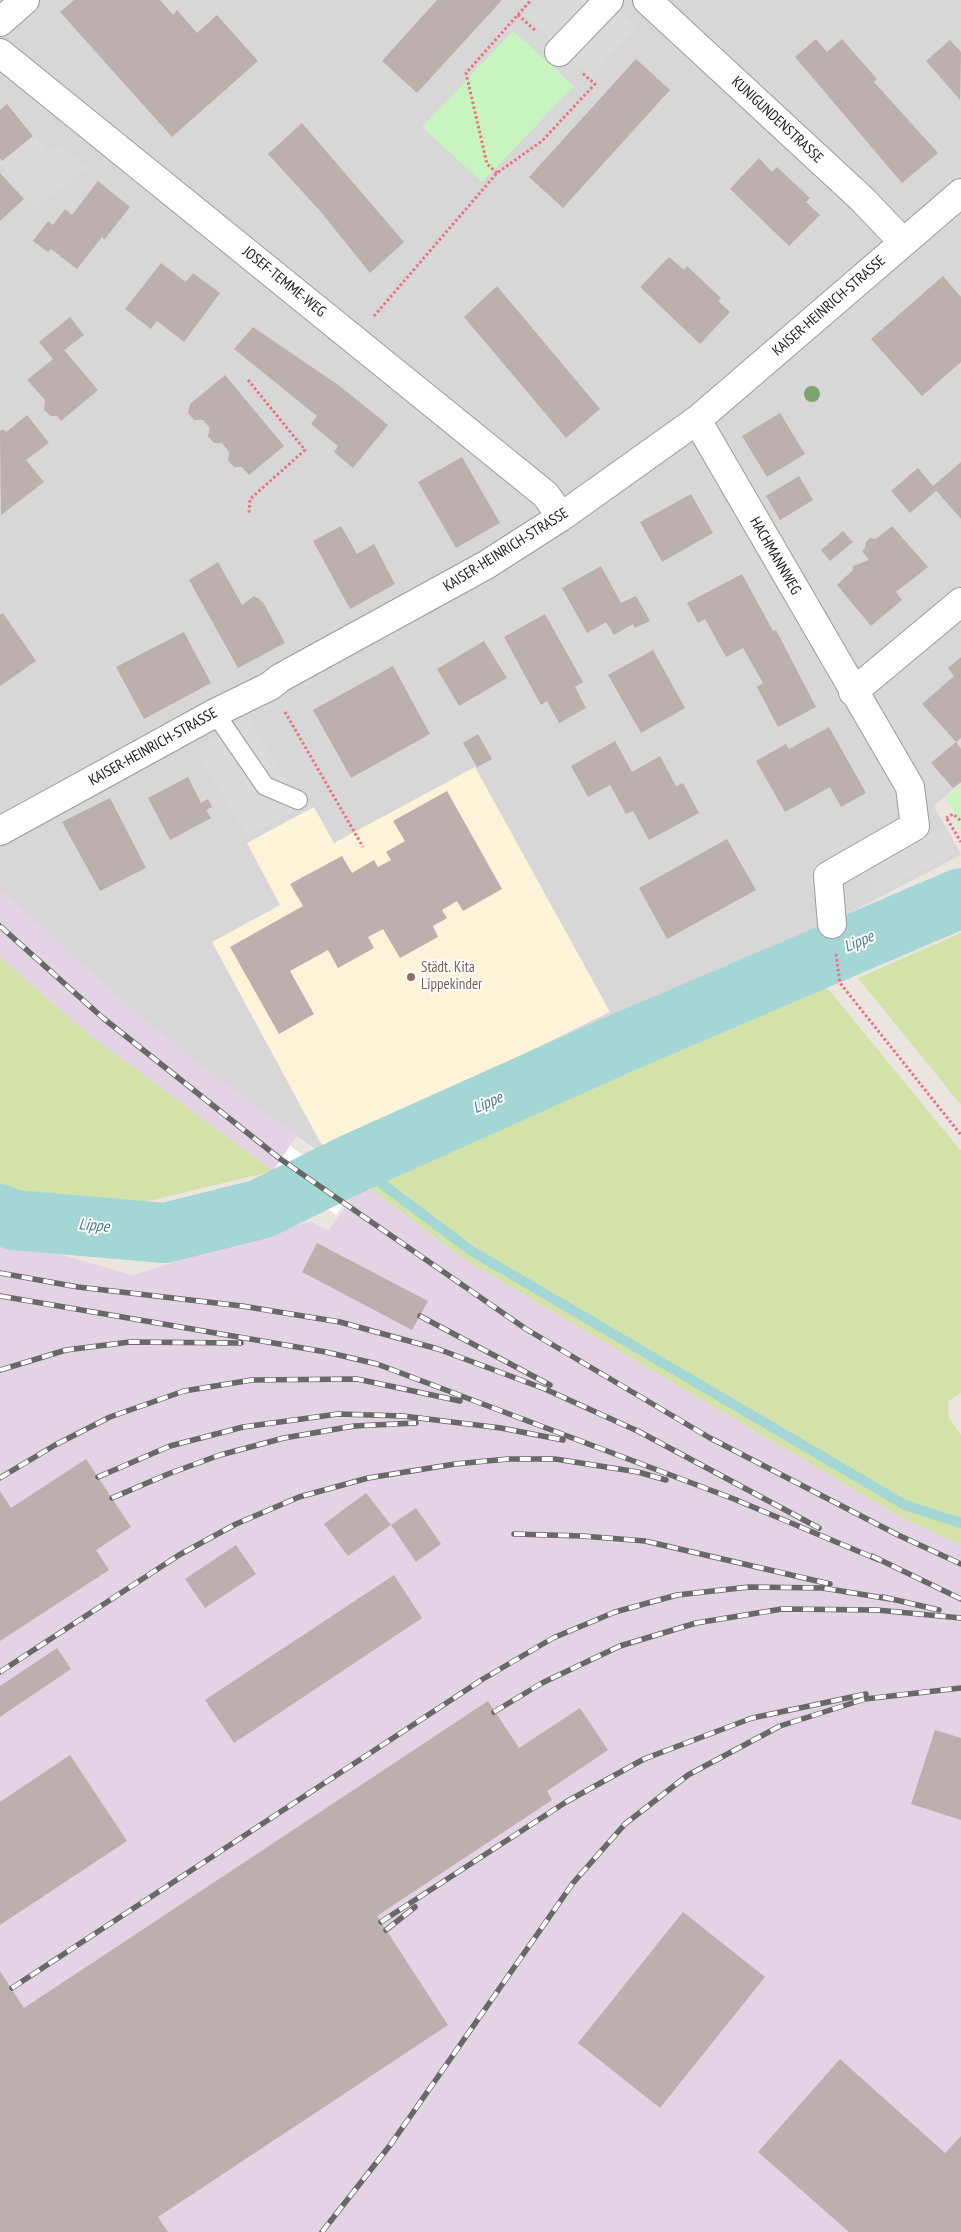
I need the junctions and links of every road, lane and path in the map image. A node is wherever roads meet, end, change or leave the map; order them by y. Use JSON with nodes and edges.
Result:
{"nodes":[{"id":1,"x":25,"y":0,"type":"edge"},
{"id":2,"x":531,"y":0,"type":"edge"},
{"id":3,"x":609,"y":0,"type":"edge"},
{"id":4,"x":647,"y":0,"type":"edge"},
{"id":5,"x":0,"y":22,"type":"edge"},
{"id":6,"x":559,"y":52,"type":"joint"},
{"id":7,"x":0,"y":53,"type":"edge"},
{"id":8,"x":497,"y":173,"type":"junction"},
{"id":9,"x":961,"y":193,"type":"edge"},
{"id":10,"x":903,"y":242,"type":"junction"},
{"id":11,"x":354,"y":339,"type":"junction"},
{"id":12,"x":248,"y":380,"type":"dead end"},
{"id":13,"x":697,"y":420,"type":"junction"},
{"id":14,"x":249,"y":513,"type":"dead end"},
{"id":15,"x":562,"y":516,"type":"junction"},
{"id":16,"x":961,"y":602,"type":"edge"},
{"id":17,"x":270,"y":686,"type":"junction"},
{"id":18,"x":853,"y":692,"type":"junction"},
{"id":19,"x":215,"y":713,"type":"junction"},
{"id":20,"x":298,"y":800,"type":"dead end"},
{"id":21,"x":946,"y":818,"type":"dead end"},
{"id":22,"x":961,"y":821,"type":"edge"},
{"id":23,"x":0,"y":830,"type":"edge"},
{"id":24,"x":363,"y":847,"type":"dead end"},
{"id":25,"x":832,"y":924,"type":"joint"},
{"id":26,"x":961,"y":1135,"type":"edge"}],
"edges":[{"from":1,"to":5,"type":"street"},
{"from":2,"to":8,"type":"path"},
{"from":3,"to":6,"type":"street"},
{"from":4,"to":10,"type":"street","name":"KUNIGUNDENSTRASSE"},
{"from":6,"to":8,"type":"path"},
{"from":7,"to":11,"type":"street","name":"JOSEF-TEMME-WEG"},
{"from":8,"to":11,"type":"path"},
{"from":9,"to":10,"type":"street","name":"KAISER-HEINRICH-STRASSE"},
{"from":10,"to":13,"type":"street","name":"KAISER-HEINRICH-STRASSE"},
{"from":11,"to":15,"type":"street","name":"JOSEF-TEMME-WEG"},
{"from":12,"to":14,"type":"path"},
{"from":13,"to":15,"type":"street","name":"KAISER-HEINRICH-STRASSE"},
{"from":13,"to":18,"type":"street","name":"HACHMANNWEG"},
{"from":15,"to":17,"type":"street","name":"KAISER-HEINRICH-STRASSE"},
{"from":16,"to":18,"type":"street"},
{"from":17,"to":19,"type":"street","name":"KAISER-HEINRICH-STRASSE"},
{"from":17,"to":24,"type":"path"},
{"from":18,"to":25,"type":"street","name":"HACHMANNWEG"},
{"from":19,"to":20,"type":"lane"},
{"from":19,"to":23,"type":"street","name":"KAISER-HEINRICH-STRASSE"},
{"from":21,"to":22,"type":"path"},
{"from":25,"to":26,"type":"path"}]}
